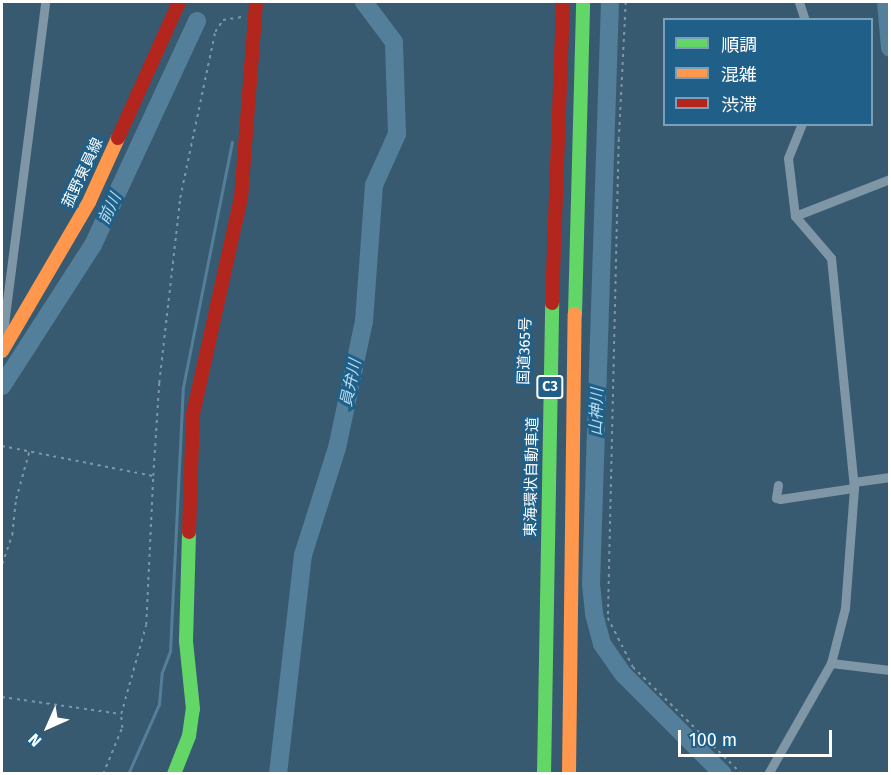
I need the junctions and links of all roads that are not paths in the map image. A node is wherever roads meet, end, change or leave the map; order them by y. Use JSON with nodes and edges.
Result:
{"nodes":[{"id":1,"x":45,"y":2,"type":"edge"},
{"id":2,"x":179,"y":2,"type":"edge"},
{"id":3,"x":256,"y":2,"type":"edge"},
{"id":4,"x":552,"y":2,"type":"edge"},
{"id":5,"x":563,"y":2,"type":"edge"},
{"id":6,"x":583,"y":2,"type":"edge"},
{"id":7,"x":799,"y":2,"type":"edge"},
{"id":8,"x":804,"y":18,"type":"edge"},
{"id":9,"x":800,"y":126,"type":"edge"},
{"id":10,"x":888,"y":179,"type":"edge"},
{"id":11,"x":795,"y":216,"type":"junction"},
{"id":12,"x":5,"y":334,"type":"edge"},
{"id":13,"x":2,"y":351,"type":"edge"},
{"id":14,"x":890,"y":477,"type":"edge"},
{"id":15,"x":778,"y":485,"type":"dead end"},
{"id":16,"x":854,"y":485,"type":"junction"},
{"id":17,"x":831,"y":663,"type":"junction"},
{"id":18,"x":890,"y":670,"type":"edge"},
{"id":19,"x":174,"y":774,"type":"edge"},
{"id":20,"x":536,"y":774,"type":"edge"},
{"id":21,"x":544,"y":774,"type":"edge"},
{"id":22,"x":569,"y":774,"type":"edge"},
{"id":23,"x":768,"y":774,"type":"edge"}],
"edges":[{"from":1,"to":12,"type":"street"},
{"from":2,"to":12,"type":"main road","name":"菰野東員線"},
{"from":3,"to":19,"type":"main road"},
{"from":4,"to":20,"type":"main road","name":"国道365号"},
{"from":5,"to":21,"type":"main road","name":"東海環状自動車道","number":"C3"},
{"from":6,"to":22,"type":"main road"},
{"from":7,"to":8,"type":"street"},
{"from":9,"to":11,"type":"street"},
{"from":10,"to":11,"type":"street"},
{"from":11,"to":16,"type":"street"},
{"from":12,"to":13,"type":"main road","name":"菰野東員線"},
{"from":14,"to":16,"type":"street"},
{"from":15,"to":16,"type":"street"},
{"from":16,"to":17,"type":"street"},
{"from":17,"to":18,"type":"street"},
{"from":17,"to":23,"type":"street"}]}
